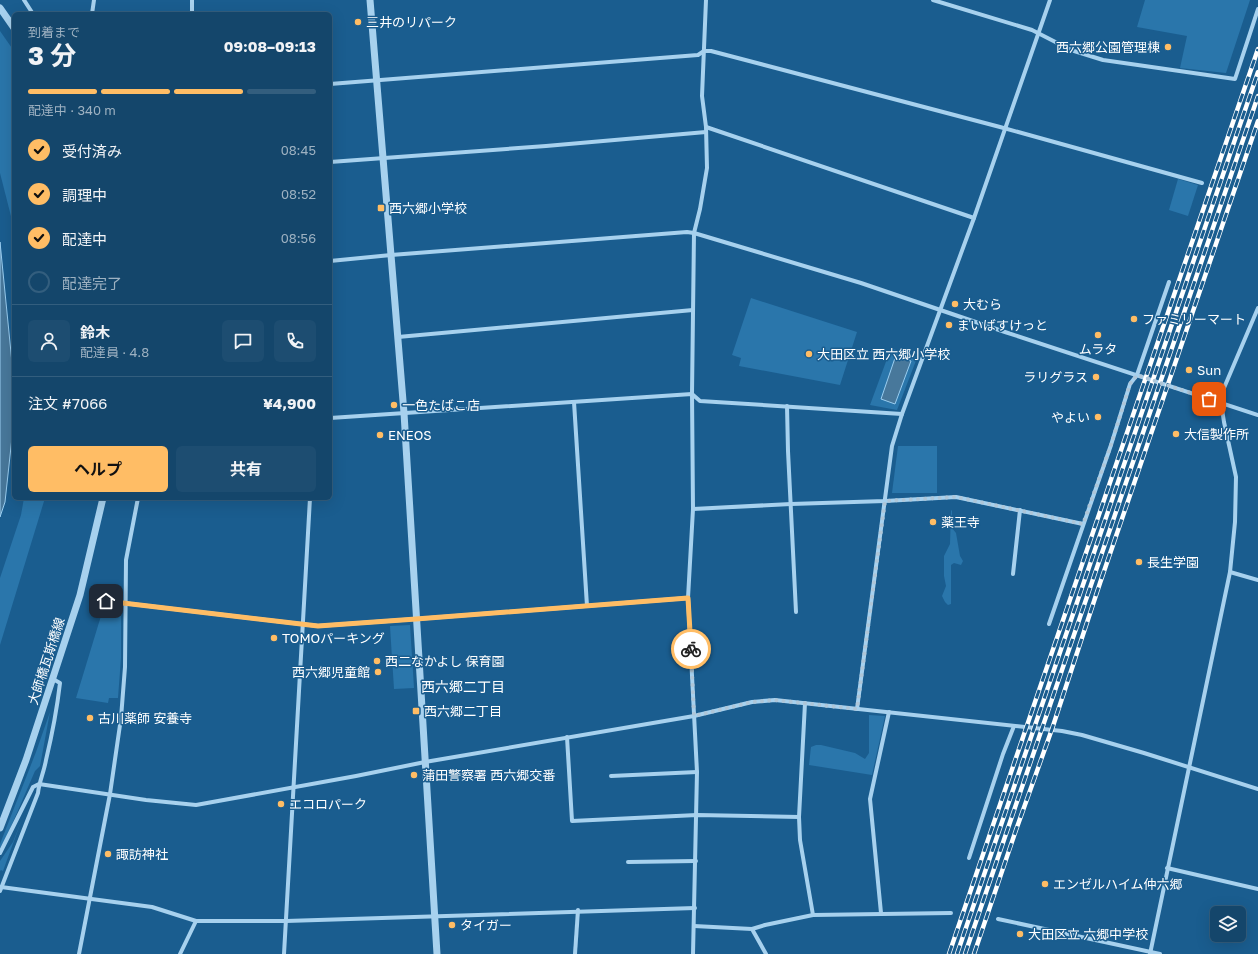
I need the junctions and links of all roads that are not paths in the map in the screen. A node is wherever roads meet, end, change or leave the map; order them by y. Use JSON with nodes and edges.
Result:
{"nodes":[{"id":1,"x":24,"y":0,"type":"edge"},
{"id":2,"x":94,"y":0,"type":"edge"},
{"id":3,"x":192,"y":0,"type":"edge"},
{"id":4,"x":370,"y":0,"type":"edge"},
{"id":5,"x":706,"y":0,"type":"edge"},
{"id":6,"x":933,"y":0,"type":"edge"},
{"id":7,"x":1050,"y":0,"type":"edge"},
{"id":8,"x":0,"y":8,"type":"edge"},
{"id":9,"x":1258,"y":10,"type":"edge"},
{"id":10,"x":33,"y":12,"type":"edge"},
{"id":11,"x":92,"y":12,"type":"edge"},
{"id":12,"x":192,"y":12,"type":"edge"},
{"id":13,"x":12,"y":25,"type":"edge"},
{"id":14,"x":1038,"y":34,"type":"junction"},
{"id":15,"x":704,"y":51,"type":"junction"},
{"id":16,"x":377,"y":80,"type":"junction"},
{"id":17,"x":332,"y":84,"type":"edge"},
{"id":18,"x":706,"y":127,"type":"junction"},
{"id":19,"x":1005,"y":129,"type":"junction"},
{"id":20,"x":706,"y":132,"type":"junction"},
{"id":21,"x":383,"y":158,"type":"junction"},
{"id":22,"x":332,"y":162,"type":"edge"},
{"id":23,"x":1202,"y":183,"type":"dead end"},
{"id":24,"x":974,"y":218,"type":"junction"},
{"id":25,"x":694,"y":233,"type":"junction"},
{"id":26,"x":391,"y":254,"type":"junction"},
{"id":27,"x":332,"y":260,"type":"edge"},
{"id":28,"x":1170,"y":282,"type":"dead end"},
{"id":29,"x":1258,"y":308,"type":"edge"},
{"id":30,"x":693,"y":310,"type":"junction"},
{"id":31,"x":940,"y":311,"type":"junction"},
{"id":32,"x":398,"y":337,"type":"junction"},
{"id":33,"x":1137,"y":375,"type":"junction"},
{"id":34,"x":692,"y":394,"type":"junction"},
{"id":35,"x":574,"y":402,"type":"junction"},
{"id":36,"x":1221,"y":403,"type":"junction"},
{"id":37,"x":787,"y":406,"type":"junction"},
{"id":38,"x":404,"y":413,"type":"junction"},
{"id":39,"x":902,"y":414,"type":"junction"},
{"id":40,"x":1258,"y":414,"type":"edge"},
{"id":41,"x":332,"y":418,"type":"edge"},
{"id":42,"x":103,"y":500,"type":"edge"},
{"id":43,"x":138,"y":500,"type":"edge"},
{"id":44,"x":310,"y":500,"type":"edge"},
{"id":45,"x":885,"y":501,"type":"junction"},
{"id":46,"x":791,"y":504,"type":"junction"},
{"id":47,"x":693,"y":508,"type":"junction"},
{"id":48,"x":1020,"y":510,"type":"junction"},
{"id":49,"x":1083,"y":524,"type":"junction"},
{"id":50,"x":1230,"y":572,"type":"junction"},
{"id":51,"x":1013,"y":574,"type":"dead end"},
{"id":52,"x":1258,"y":580,"type":"edge"},
{"id":53,"x":688,"y":598,"type":"junction"},
{"id":54,"x":106,"y":601,"type":"dead end"},
{"id":55,"x":126,"y":603,"type":"junction"},
{"id":56,"x":587,"y":606,"type":"junction"},
{"id":57,"x":796,"y":612,"type":"dead end"},
{"id":58,"x":416,"y":619,"type":"junction"},
{"id":59,"x":303,"y":624,"type":"junction"},
{"id":60,"x":1049,"y":624,"type":"dead end"},
{"id":61,"x":53,"y":679,"type":"junction"},
{"id":62,"x":805,"y":703,"type":"junction"},
{"id":63,"x":857,"y":709,"type":"junction"},
{"id":64,"x":889,"y":712,"type":"junction"},
{"id":65,"x":694,"y":716,"type":"junction"},
{"id":66,"x":1014,"y":726,"type":"junction"},
{"id":67,"x":567,"y":737,"type":"junction"},
{"id":68,"x":425,"y":762,"type":"junction"},
{"id":69,"x":1190,"y":768,"type":"junction"},
{"id":70,"x":698,"y":772,"type":"junction"},
{"id":71,"x":611,"y":776,"type":"dead end"},
{"id":72,"x":39,"y":784,"type":"junction"},
{"id":73,"x":293,"y":787,"type":"junction"},
{"id":74,"x":1258,"y":789,"type":"edge"},
{"id":75,"x":110,"y":794,"type":"junction"},
{"id":76,"x":697,"y":815,"type":"junction"},
{"id":77,"x":799,"y":817,"type":"junction"},
{"id":78,"x":0,"y":828,"type":"edge"},
{"id":79,"x":0,"y":853,"type":"edge"},
{"id":80,"x":969,"y":858,"type":"dead end"},
{"id":81,"x":696,"y":861,"type":"junction"},
{"id":82,"x":628,"y":862,"type":"dead end"},
{"id":83,"x":1167,"y":868,"type":"junction"},
{"id":84,"x":1,"y":889,"type":"edge"},
{"id":85,"x":1258,"y":889,"type":"edge"},
{"id":86,"x":90,"y":900,"type":"junction"},
{"id":87,"x":695,"y":908,"type":"junction"},
{"id":88,"x":578,"y":910,"type":"junction"},
{"id":89,"x":881,"y":913,"type":"junction"},
{"id":90,"x":951,"y":913,"type":"dead end"},
{"id":91,"x":814,"y":914,"type":"junction"},
{"id":92,"x":434,"y":915,"type":"junction"},
{"id":93,"x":998,"y":919,"type":"dead end"},
{"id":94,"x":286,"y":920,"type":"junction"},
{"id":95,"x":196,"y":921,"type":"junction"},
{"id":96,"x":694,"y":926,"type":"junction"},
{"id":97,"x":752,"y":929,"type":"junction"},
{"id":98,"x":1150,"y":953,"type":"edge"},
{"id":99,"x":78,"y":954,"type":"edge"},
{"id":100,"x":180,"y":954,"type":"edge"},
{"id":101,"x":284,"y":954,"type":"edge"},
{"id":102,"x":437,"y":954,"type":"edge"},
{"id":103,"x":575,"y":954,"type":"edge"},
{"id":104,"x":693,"y":954,"type":"edge"},
{"id":105,"x":766,"y":954,"type":"edge"},
{"id":106,"x":1160,"y":954,"type":"edge"}],
"edges":[{"from":1,"to":10,"type":"street"},
{"from":2,"to":11,"type":"street"},
{"from":3,"to":12,"type":"street"},
{"from":4,"to":16,"type":"street"},
{"from":5,"to":15,"type":"street"},
{"from":6,"to":14,"type":"street"},
{"from":7,"to":14,"type":"street"},
{"from":8,"to":13,"type":"street"},
{"from":9,"to":14,"type":"street"},
{"from":14,"to":19,"type":"street"},
{"from":15,"to":16,"type":"street"},
{"from":15,"to":18,"type":"street"},
{"from":15,"to":19,"type":"street"},
{"from":16,"to":17,"type":"street"},
{"from":16,"to":21,"type":"street"},
{"from":18,"to":20,"type":"street"},
{"from":18,"to":24,"type":"street"},
{"from":19,"to":23,"type":"street"},
{"from":19,"to":24,"type":"street"},
{"from":20,"to":21,"type":"street"},
{"from":20,"to":25,"type":"street"},
{"from":21,"to":22,"type":"street"},
{"from":21,"to":26,"type":"street"},
{"from":24,"to":31,"type":"street"},
{"from":25,"to":26,"type":"street"},
{"from":25,"to":30,"type":"street"},
{"from":25,"to":31,"type":"street"},
{"from":26,"to":27,"type":"street"},
{"from":26,"to":32,"type":"street"},
{"from":28,"to":33,"type":"street"},
{"from":29,"to":36,"type":"street"},
{"from":30,"to":32,"type":"street"},
{"from":30,"to":34,"type":"street"},
{"from":31,"to":33,"type":"street"},
{"from":31,"to":39,"type":"street"},
{"from":32,"to":38,"type":"street"},
{"from":33,"to":36,"type":"street"},
{"from":33,"to":49,"type":"street"},
{"from":34,"to":35,"type":"street"},
{"from":34,"to":37,"type":"street"},
{"from":34,"to":47,"type":"street"},
{"from":35,"to":38,"type":"street"},
{"from":35,"to":56,"type":"street"},
{"from":36,"to":40,"type":"street"},
{"from":36,"to":50,"type":"street"},
{"from":37,"to":39,"type":"street"},
{"from":37,"to":46,"type":"street"},
{"from":38,"to":41,"type":"street"},
{"from":38,"to":58,"type":"street"},
{"from":39,"to":45,"type":"street"},
{"from":42,"to":61,"type":"street","name":"大師橋瓦斯橋線"},
{"from":43,"to":55,"type":"street"},
{"from":44,"to":59,"type":"street"},
{"from":45,"to":46,"type":"street"},
{"from":45,"to":48,"type":"street"},
{"from":45,"to":63,"type":"street"},
{"from":46,"to":47,"type":"street"},
{"from":46,"to":57,"type":"street"},
{"from":47,"to":53,"type":"street"},
{"from":48,"to":49,"type":"street"},
{"from":48,"to":51,"type":"street"},
{"from":49,"to":60,"type":"street"},
{"from":50,"to":52,"type":"street"},
{"from":50,"to":69,"type":"street"},
{"from":53,"to":56,"type":"street"},
{"from":53,"to":65,"type":"street"},
{"from":54,"to":55,"type":"street"},
{"from":55,"to":59,"type":"street"},
{"from":55,"to":75,"type":"street"},
{"from":56,"to":58,"type":"street"},
{"from":58,"to":59,"type":"street"},
{"from":58,"to":68,"type":"street"},
{"from":59,"to":73,"type":"street"},
{"from":61,"to":72,"type":"street"},
{"from":61,"to":78,"type":"street","name":"大師橋瓦斯橋線"},
{"from":62,"to":63,"type":"street"},
{"from":62,"to":65,"type":"street"},
{"from":62,"to":77,"type":"street"},
{"from":63,"to":64,"type":"street"},
{"from":64,"to":66,"type":"street"},
{"from":64,"to":89,"type":"street"},
{"from":65,"to":67,"type":"street"},
{"from":65,"to":70,"type":"street"},
{"from":66,"to":69,"type":"street"},
{"from":66,"to":80,"type":"street"},
{"from":67,"to":68,"type":"street"},
{"from":67,"to":76,"type":"street"},
{"from":68,"to":73,"type":"street"},
{"from":68,"to":92,"type":"street"},
{"from":69,"to":74,"type":"street"},
{"from":69,"to":83,"type":"street"},
{"from":70,"to":71,"type":"street"},
{"from":70,"to":76,"type":"street"},
{"from":72,"to":75,"type":"street"},
{"from":72,"to":79,"type":"street"},
{"from":72,"to":84,"type":"street"},
{"from":73,"to":75,"type":"street"},
{"from":73,"to":94,"type":"street"},
{"from":75,"to":86,"type":"street"},
{"from":76,"to":77,"type":"street"},
{"from":76,"to":81,"type":"street"},
{"from":77,"to":91,"type":"street"},
{"from":81,"to":82,"type":"street"},
{"from":81,"to":87,"type":"street"},
{"from":83,"to":85,"type":"street"},
{"from":83,"to":98,"type":"street"},
{"from":84,"to":86,"type":"street"},
{"from":86,"to":95,"type":"street"},
{"from":86,"to":99,"type":"street"},
{"from":87,"to":88,"type":"street"},
{"from":87,"to":96,"type":"street"},
{"from":88,"to":92,"type":"street"},
{"from":88,"to":103,"type":"street"},
{"from":89,"to":90,"type":"street"},
{"from":89,"to":91,"type":"street"},
{"from":91,"to":97,"type":"street"},
{"from":92,"to":94,"type":"street"},
{"from":92,"to":102,"type":"street"},
{"from":93,"to":98,"type":"street"},
{"from":94,"to":95,"type":"street"},
{"from":94,"to":101,"type":"street"},
{"from":95,"to":100,"type":"street"},
{"from":96,"to":97,"type":"street"},
{"from":96,"to":104,"type":"street"},
{"from":97,"to":105,"type":"street"},
{"from":98,"to":106,"type":"street"}]}
